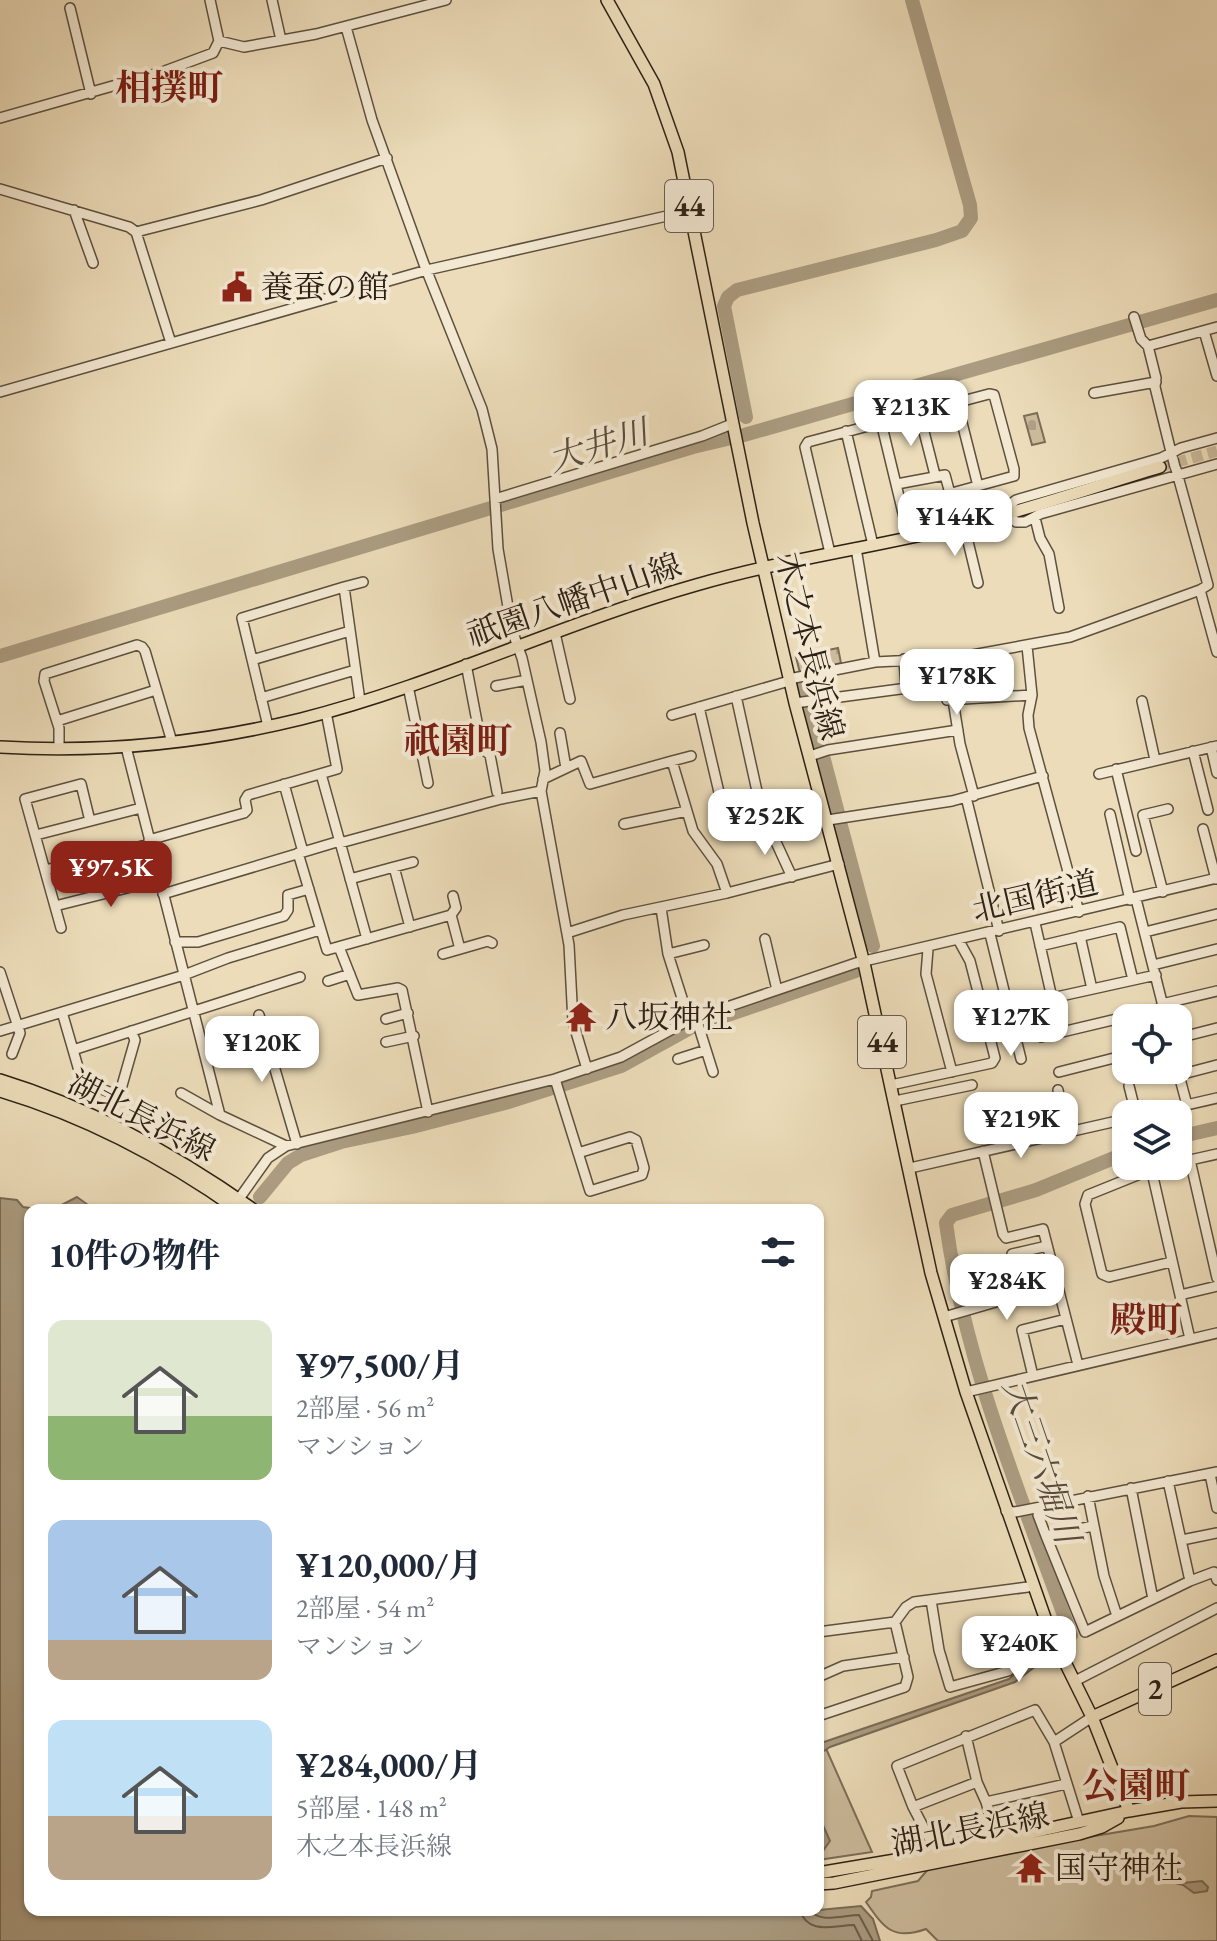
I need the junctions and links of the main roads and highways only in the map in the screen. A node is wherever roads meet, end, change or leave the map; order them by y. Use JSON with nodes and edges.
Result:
{"nodes":[{"id":1,"x":607,"y":0,"type":"edge"},
{"id":2,"x":1160,"y":467,"type":"tunnel mouth"},
{"id":3,"x":764,"y":568,"type":"junction"},
{"id":4,"x":0,"y":747,"type":"edge"},
{"id":5,"x":0,"y":1080,"type":"edge"},
{"id":6,"x":0,"y":1091,"type":"edge"},
{"id":7,"x":234,"y":1204,"type":"edge"},
{"id":8,"x":235,"y":1204,"type":"edge"},
{"id":9,"x":1217,"y":1660,"type":"edge"},
{"id":10,"x":1092,"y":1717,"type":"junction"},
{"id":11,"x":1217,"y":1801,"type":"edge"},
{"id":12,"x":1129,"y":1811,"type":"junction"},
{"id":13,"x":824,"y":1872,"type":"edge"},
{"id":14,"x":824,"y":1884,"type":"edge"}],
"edges":[{"from":1,"to":3,"type":"main road","name":"木之本長浜線","number":"44"},
{"from":2,"to":3,"type":"main road","name":"祇園八幡中山線"},
{"from":3,"to":4,"type":"main road","name":"祇園八幡中山線"},
{"from":3,"to":10,"type":"main road","name":"木之本長浜線","number":"44"},
{"from":5,"to":8,"type":"main road","name":"湖北長浜線"},
{"from":6,"to":7,"type":"main road","name":"湖北長浜線"},
{"from":9,"to":10,"type":"main road","number":"2"},
{"from":10,"to":12,"type":"main road","number":"2"},
{"from":11,"to":12,"type":"main road","name":"湖北長浜線"},
{"from":12,"to":13,"type":"main road","name":"湖北長浜線"},
{"from":12,"to":14,"type":"main road","name":"湖北長浜線"}]}
